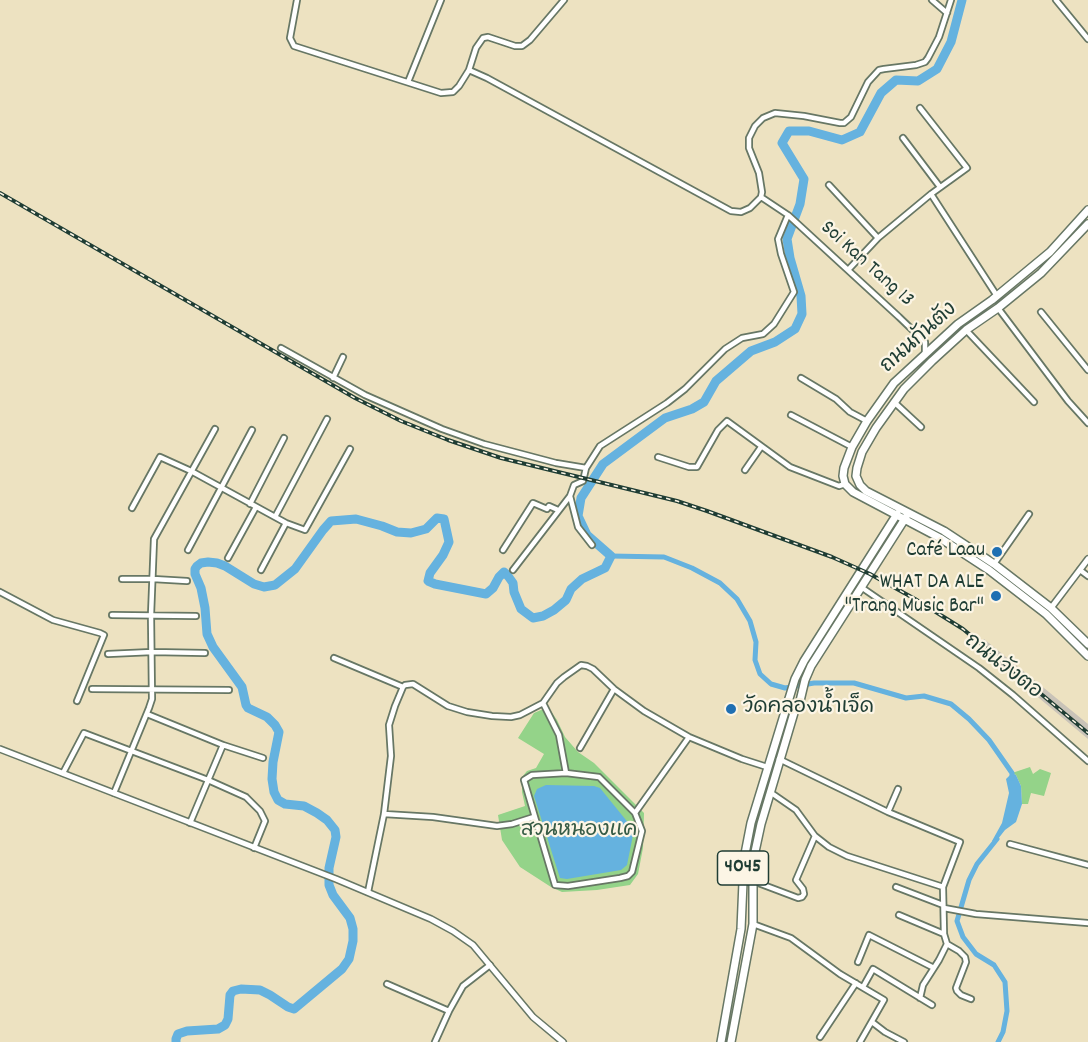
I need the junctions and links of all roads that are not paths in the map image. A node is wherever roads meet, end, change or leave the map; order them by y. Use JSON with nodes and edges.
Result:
{"nodes":[{"id":1,"x":297,"y":0,"type":"edge"},
{"id":2,"x":441,"y":0,"type":"edge"},
{"id":3,"x":564,"y":0,"type":"edge"},
{"id":4,"x":932,"y":0,"type":"edge"},
{"id":5,"x":951,"y":0,"type":"edge"},
{"id":6,"x":1056,"y":0,"type":"edge"},
{"id":7,"x":947,"y":13,"type":"junction"},
{"id":8,"x":1088,"y":39,"type":"edge"},
{"id":9,"x":469,"y":70,"type":"junction"},
{"id":10,"x":408,"y":82,"type":"junction"},
{"id":11,"x":920,"y":108,"type":"dead end"},
{"id":12,"x":903,"y":138,"type":"dead end"},
{"id":13,"x":829,"y":186,"type":"dead end"},
{"id":14,"x":940,"y":187,"type":"junction"},
{"id":15,"x":931,"y":194,"type":"junction"},
{"id":16,"x":761,"y":197,"type":"junction"},
{"id":17,"x":1088,"y":210,"type":"edge"},
{"id":18,"x":788,"y":215,"type":"junction"},
{"id":19,"x":1088,"y":224,"type":"edge"},
{"id":20,"x":1071,"y":228,"type":"junction"},
{"id":21,"x":1078,"y":235,"type":"junction"},
{"id":22,"x":878,"y":238,"type":"junction"},
{"id":23,"x":848,"y":270,"type":"junction"},
{"id":24,"x":995,"y":298,"type":"junction"},
{"id":25,"x":998,"y":308,"type":"junction"},
{"id":26,"x":1041,"y":312,"type":"dead end"},
{"id":27,"x":966,"y":330,"type":"junction"},
{"id":28,"x":281,"y":348,"type":"dead end"},
{"id":29,"x":925,"y":353,"type":"junction"},
{"id":30,"x":343,"y":357,"type":"dead end"},
{"id":31,"x":932,"y":361,"type":"junction"},
{"id":32,"x":1088,"y":370,"type":"edge"},
{"id":33,"x":333,"y":378,"type":"junction"},
{"id":34,"x":801,"y":378,"type":"dead end"},
{"id":35,"x":894,"y":402,"type":"junction"},
{"id":36,"x":1034,"y":402,"type":"dead end"},
{"id":37,"x":791,"y":415,"type":"dead end"},
{"id":38,"x":327,"y":419,"type":"dead end"},
{"id":39,"x":867,"y":422,"type":"junction"},
{"id":40,"x":1088,"y":423,"type":"edge"},
{"id":41,"x":876,"y":428,"type":"junction"},
{"id":42,"x":921,"y":428,"type":"dead end"},
{"id":43,"x":215,"y":429,"type":"dead end"},
{"id":44,"x":252,"y":430,"type":"dead end"},
{"id":45,"x":284,"y":438,"type":"dead end"},
{"id":46,"x":761,"y":447,"type":"junction"},
{"id":47,"x":852,"y":447,"type":"junction"},
{"id":48,"x":350,"y":449,"type":"dead end"},
{"id":49,"x":658,"y":457,"type":"dead end"},
{"id":50,"x":586,"y":468,"type":"junction"},
{"id":51,"x":745,"y":470,"type":"dead end"},
{"id":52,"x":191,"y":471,"type":"junction"},
{"id":53,"x":844,"y":484,"type":"junction"},
{"id":54,"x":222,"y":488,"type":"junction"},
{"id":55,"x":570,"y":496,"type":"junction"},
{"id":56,"x":249,"y":504,"type":"junction"},
{"id":57,"x":256,"y":507,"type":"junction"},
{"id":58,"x":132,"y":508,"type":"dead end"},
{"id":59,"x":558,"y":510,"type":"junction"},
{"id":60,"x":897,"y":512,"type":"junction"},
{"id":61,"x":1029,"y":514,"type":"dead end"},
{"id":62,"x":906,"y":516,"type":"junction"},
{"id":63,"x":275,"y":517,"type":"junction"},
{"id":64,"x":286,"y":523,"type":"junction"},
{"id":65,"x":592,"y":545,"type":"dead end"},
{"id":66,"x":188,"y":550,"type":"dead end"},
{"id":67,"x":503,"y":550,"type":"dead end"},
{"id":68,"x":228,"y":558,"type":"dead end"},
{"id":69,"x":1088,"y":559,"type":"edge"},
{"id":70,"x":982,"y":561,"type":"junction"},
{"id":71,"x":994,"y":564,"type":"junction"},
{"id":72,"x":261,"y":570,"type":"dead end"},
{"id":73,"x":513,"y":570,"type":"dead end"},
{"id":74,"x":1080,"y":570,"type":"junction"},
{"id":75,"x":1088,"y":576,"type":"edge"},
{"id":76,"x":122,"y":579,"type":"dead end"},
{"id":77,"x":153,"y":579,"type":"junction"},
{"id":78,"x":186,"y":581,"type":"dead end"},
{"id":79,"x":861,"y":587,"type":"junction"},
{"id":80,"x":0,"y":592,"type":"edge"},
{"id":81,"x":1048,"y":611,"type":"junction"},
{"id":82,"x":112,"y":615,"type":"dead end"},
{"id":83,"x":151,"y":615,"type":"junction"},
{"id":84,"x":196,"y":616,"type":"dead end"},
{"id":85,"x":1088,"y":644,"type":"edge"},
{"id":86,"x":152,"y":652,"type":"junction"},
{"id":87,"x":205,"y":653,"type":"dead end"},
{"id":88,"x":108,"y":654,"type":"dead end"},
{"id":89,"x":1088,"y":656,"type":"edge"},
{"id":90,"x":334,"y":658,"type":"dead end"},
{"id":91,"x":403,"y":687,"type":"junction"},
{"id":92,"x":92,"y":689,"type":"dead end"},
{"id":93,"x":151,"y":689,"type":"junction"},
{"id":94,"x":614,"y":689,"type":"junction"},
{"id":95,"x":229,"y":690,"type":"dead end"},
{"id":96,"x":77,"y":701,"type":"dead end"},
{"id":97,"x":543,"y":703,"type":"junction"},
{"id":98,"x":147,"y":714,"type":"junction"},
{"id":99,"x":689,"y":736,"type":"junction"},
{"id":100,"x":223,"y":745,"type":"junction"},
{"id":101,"x":580,"y":748,"type":"dead end"},
{"id":102,"x":0,"y":749,"type":"edge"},
{"id":103,"x":131,"y":752,"type":"junction"},
{"id":104,"x":263,"y":758,"type":"dead end"},
{"id":105,"x":779,"y":759,"type":"junction"},
{"id":106,"x":1088,"y":761,"type":"edge"},
{"id":107,"x":767,"y":767,"type":"junction"},
{"id":108,"x":63,"y":773,"type":"junction"},
{"id":109,"x":566,"y":773,"type":"junction"},
{"id":110,"x":208,"y":780,"type":"junction"},
{"id":111,"x":898,"y":789,"type":"dead end"},
{"id":112,"x":770,"y":792,"type":"junction"},
{"id":113,"x":114,"y":793,"type":"junction"},
{"id":114,"x":888,"y":812,"type":"junction"},
{"id":115,"x":635,"y":813,"type":"junction"},
{"id":116,"x":384,"y":814,"type":"junction"},
{"id":117,"x":534,"y":816,"type":"junction"},
{"id":118,"x":190,"y":823,"type":"junction"},
{"id":119,"x":815,"y":836,"type":"junction"},
{"id":120,"x":1010,"y":844,"type":"dead end"},
{"id":121,"x":254,"y":848,"type":"junction"},
{"id":122,"x":1088,"y":865,"type":"edge"},
{"id":123,"x":753,"y":881,"type":"junction"},
{"id":124,"x":896,"y":887,"type":"dead end"},
{"id":125,"x":943,"y":887,"type":"junction"},
{"id":126,"x":368,"y":892,"type":"junction"},
{"id":127,"x":943,"y":907,"type":"junction"},
{"id":128,"x":898,"y":915,"type":"dead end"},
{"id":129,"x":1088,"y":923,"type":"edge"},
{"id":130,"x":753,"y":924,"type":"junction"},
{"id":131,"x":944,"y":934,"type":"junction"},
{"id":132,"x":947,"y":944,"type":"junction"},
{"id":133,"x":858,"y":962,"type":"dead end"},
{"id":134,"x":490,"y":965,"type":"junction"},
{"id":135,"x":934,"y":968,"type":"junction"},
{"id":136,"x":856,"y":983,"type":"junction"},
{"id":137,"x":387,"y":984,"type":"dead end"},
{"id":138,"x":863,"y":987,"type":"junction"},
{"id":139,"x":920,"y":998,"type":"junction"},
{"id":140,"x":971,"y":999,"type":"dead end"},
{"id":141,"x":932,"y":1005,"type":"dead end"},
{"id":142,"x":449,"y":1011,"type":"junction"},
{"id":143,"x":872,"y":1022,"type":"junction"},
{"id":144,"x":820,"y":1037,"type":"dead end"},
{"id":145,"x":435,"y":1042,"type":"edge"},
{"id":146,"x":563,"y":1042,"type":"edge"},
{"id":147,"x":721,"y":1042,"type":"edge"},
{"id":148,"x":730,"y":1042,"type":"edge"},
{"id":149,"x":860,"y":1042,"type":"edge"},
{"id":150,"x":904,"y":1042,"type":"edge"}],
"edges":[{"from":1,"to":10,"type":"street"},
{"from":2,"to":10,"type":"street"},
{"from":3,"to":9,"type":"street"},
{"from":4,"to":7,"type":"street"},
{"from":5,"to":7,"type":"street"},
{"from":6,"to":8,"type":"street"},
{"from":7,"to":16,"type":"street"},
{"from":9,"to":10,"type":"street"},
{"from":9,"to":16,"type":"street"},
{"from":11,"to":14,"type":"street"},
{"from":12,"to":14,"type":"street"},
{"from":13,"to":22,"type":"street"},
{"from":14,"to":15,"type":"street"},
{"from":15,"to":22,"type":"street"},
{"from":15,"to":24,"type":"street"},
{"from":16,"to":18,"type":"street","name":"Soi Kan Tang 13"},
{"from":17,"to":20,"type":"main road","name":"ถนนกันตัง"},
{"from":18,"to":23,"type":"street","name":"Soi Kan Tang 13"},
{"from":18,"to":50,"type":"street"},
{"from":19,"to":21,"type":"main road","name":"ถนนกันตัง"},
{"from":20,"to":21,"type":"main road"},
{"from":20,"to":24,"type":"main road","name":"ถนนกันตัง"},
{"from":21,"to":25,"type":"main road","name":"ถนนกันตัง"},
{"from":22,"to":23,"type":"street"},
{"from":23,"to":29,"type":"street","name":"Soi Kan Tang 13"},
{"from":24,"to":25,"type":"main road"},
{"from":24,"to":29,"type":"main road","name":"ถนนกันตัง"},
{"from":25,"to":27,"type":"main road","name":"ถนนกันตัง"},
{"from":25,"to":40,"type":"street"},
{"from":26,"to":32,"type":"street"},
{"from":27,"to":31,"type":"main road","name":"ถนนกันตัง"},
{"from":27,"to":36,"type":"street"},
{"from":28,"to":33,"type":"street"},
{"from":29,"to":31,"type":"main road"},
{"from":29,"to":39,"type":"main road","name":"ถนนกันตัง"},
{"from":30,"to":33,"type":"street"},
{"from":31,"to":35,"type":"main road","name":"ถนนกันตัง"},
{"from":33,"to":50,"type":"street"},
{"from":34,"to":39,"type":"street"},
{"from":35,"to":41,"type":"main road","name":"ถนนกันตัง"},
{"from":35,"to":42,"type":"street"},
{"from":37,"to":47,"type":"street"},
{"from":38,"to":63,"type":"street"},
{"from":39,"to":41,"type":"main road"},
{"from":39,"to":47,"type":"main road","name":"ถนนกันตัง"},
{"from":41,"to":60,"type":"main road","name":"ถนนกันตัง"},
{"from":43,"to":52,"type":"street"},
{"from":44,"to":54,"type":"street"},
{"from":45,"to":56,"type":"street"},
{"from":46,"to":49,"type":"street"},
{"from":46,"to":51,"type":"street"},
{"from":46,"to":53,"type":"street"},
{"from":47,"to":53,"type":"main road","name":"ถนนกันตัง"},
{"from":48,"to":64,"type":"street"},
{"from":50,"to":55,"type":"street"},
{"from":52,"to":54,"type":"street"},
{"from":52,"to":58,"type":"street"},
{"from":52,"to":77,"type":"street"},
{"from":53,"to":60,"type":"main road","name":"ถนนกันตัง"},
{"from":54,"to":56,"type":"street"},
{"from":54,"to":66,"type":"street"},
{"from":55,"to":59,"type":"street"},
{"from":55,"to":65,"type":"street"},
{"from":56,"to":57,"type":"street"},
{"from":57,"to":63,"type":"street"},
{"from":57,"to":68,"type":"street"},
{"from":59,"to":67,"type":"street"},
{"from":59,"to":73,"type":"street"},
{"from":60,"to":62,"type":"main road","name":"ถนนกันตัง"},
{"from":60,"to":107,"type":"main road","number":"4045"},
{"from":61,"to":71,"type":"street"},
{"from":62,"to":70,"type":"main road","name":"ถนนกันตัง"},
{"from":62,"to":79,"type":"main road","number":"4045"},
{"from":63,"to":64,"type":"street"},
{"from":64,"to":72,"type":"street"},
{"from":69,"to":74,"type":"street"},
{"from":70,"to":71,"type":"main road","name":"ถนนกันตัง"},
{"from":70,"to":81,"type":"main road","name":"ถนนกันตัง"},
{"from":71,"to":81,"type":"main road","name":"ถนนกันตัง"},
{"from":74,"to":75,"type":"street"},
{"from":74,"to":81,"type":"street"},
{"from":76,"to":77,"type":"street"},
{"from":77,"to":78,"type":"street"},
{"from":77,"to":83,"type":"street"},
{"from":79,"to":105,"type":"main road","number":"4045"},
{"from":79,"to":106,"type":"street","name":"ถนนวังตอ"},
{"from":80,"to":96,"type":"street"},
{"from":81,"to":85,"type":"main road","name":"ถนนกันตัง"},
{"from":81,"to":89,"type":"main road","name":"ถนนกันตัง"},
{"from":82,"to":83,"type":"street"},
{"from":83,"to":84,"type":"street"},
{"from":83,"to":86,"type":"street"},
{"from":86,"to":87,"type":"street"},
{"from":86,"to":88,"type":"street"},
{"from":86,"to":93,"type":"street"},
{"from":90,"to":91,"type":"street"},
{"from":91,"to":97,"type":"street"},
{"from":91,"to":116,"type":"street"},
{"from":92,"to":93,"type":"street"},
{"from":93,"to":95,"type":"street"},
{"from":93,"to":98,"type":"street"},
{"from":94,"to":97,"type":"street"},
{"from":94,"to":99,"type":"street"},
{"from":94,"to":101,"type":"street"},
{"from":97,"to":109,"type":"street"},
{"from":98,"to":100,"type":"street"},
{"from":98,"to":103,"type":"street"},
{"from":99,"to":107,"type":"street"},
{"from":99,"to":115,"type":"street"},
{"from":100,"to":104,"type":"street"},
{"from":100,"to":110,"type":"street"},
{"from":102,"to":108,"type":"street"},
{"from":103,"to":108,"type":"street"},
{"from":103,"to":110,"type":"street"},
{"from":103,"to":113,"type":"street"},
{"from":105,"to":112,"type":"main road","number":"4045"},
{"from":105,"to":114,"type":"street"},
{"from":107,"to":147,"type":"main road","number":"4045"},
{"from":108,"to":113,"type":"street"},
{"from":109,"to":115,"type":"street"},
{"from":109,"to":117,"type":"street"},
{"from":110,"to":118,"type":"street"},
{"from":110,"to":121,"type":"street"},
{"from":111,"to":114,"type":"street"},
{"from":112,"to":119,"type":"street"},
{"from":112,"to":123,"type":"main road","number":"4045"},
{"from":113,"to":118,"type":"street"},
{"from":114,"to":125,"type":"street"},
{"from":115,"to":117,"type":"street"},
{"from":116,"to":117,"type":"street"},
{"from":116,"to":126,"type":"street"},
{"from":118,"to":121,"type":"street"},
{"from":119,"to":123,"type":"street"},
{"from":119,"to":125,"type":"street"},
{"from":120,"to":122,"type":"street"},
{"from":121,"to":126,"type":"street"},
{"from":123,"to":130,"type":"main road","number":"4045"},
{"from":124,"to":127,"type":"street"},
{"from":125,"to":127,"type":"street"},
{"from":126,"to":134,"type":"street"},
{"from":127,"to":129,"type":"street"},
{"from":127,"to":131,"type":"street"},
{"from":128,"to":131,"type":"street"},
{"from":130,"to":136,"type":"street"},
{"from":130,"to":148,"type":"main road","number":"4045"},
{"from":131,"to":132,"type":"street"},
{"from":132,"to":135,"type":"street"},
{"from":132,"to":140,"type":"street"},
{"from":133,"to":135,"type":"street"},
{"from":134,"to":142,"type":"street"},
{"from":134,"to":146,"type":"street"},
{"from":135,"to":139,"type":"street"},
{"from":136,"to":138,"type":"street"},
{"from":136,"to":144,"type":"street"},
{"from":137,"to":142,"type":"street"},
{"from":138,"to":139,"type":"street"},
{"from":138,"to":143,"type":"street"},
{"from":139,"to":141,"type":"street"},
{"from":142,"to":145,"type":"street"},
{"from":143,"to":149,"type":"street"},
{"from":143,"to":150,"type":"street"}]}
